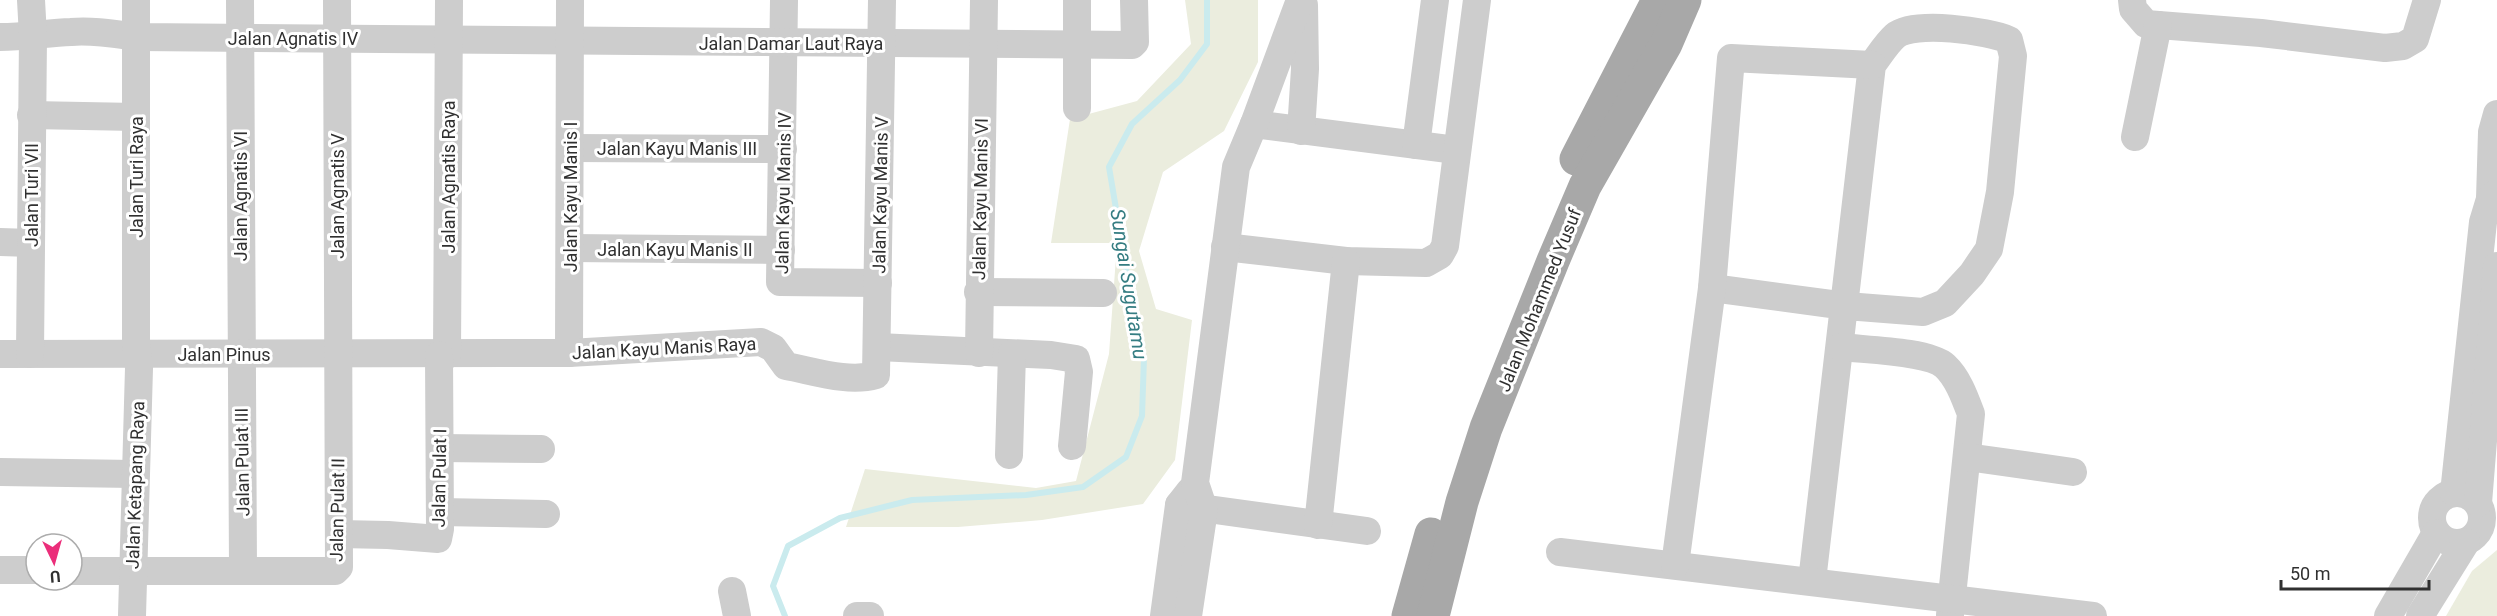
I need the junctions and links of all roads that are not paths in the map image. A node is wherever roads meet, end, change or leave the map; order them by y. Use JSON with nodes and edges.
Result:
{"nodes":[{"id":1,"x":31,"y":0,"type":"edge"},
{"id":2,"x":136,"y":0,"type":"edge"},
{"id":3,"x":240,"y":0,"type":"edge"},
{"id":4,"x":337,"y":0,"type":"edge"},
{"id":5,"x":449,"y":0,"type":"edge"},
{"id":6,"x":570,"y":0,"type":"edge"},
{"id":7,"x":784,"y":0,"type":"edge"},
{"id":8,"x":882,"y":0,"type":"edge"},
{"id":9,"x":984,"y":0,"type":"edge"},
{"id":10,"x":1077,"y":0,"type":"edge"},
{"id":11,"x":1134,"y":0,"type":"edge"},
{"id":12,"x":1300,"y":0,"type":"edge"},
{"id":13,"x":1304,"y":0,"type":"edge"},
{"id":14,"x":1436,"y":0,"type":"edge"},
{"id":15,"x":1477,"y":0,"type":"edge"},
{"id":16,"x":1658,"y":0,"type":"edge"},
{"id":17,"x":1685,"y":0,"type":"edge"},
{"id":18,"x":2132,"y":0,"type":"edge"},
{"id":19,"x":2427,"y":0,"type":"edge"},
{"id":20,"x":2158,"y":25,"type":"junction"},
{"id":21,"x":33,"y":36,"type":"junction"},
{"id":22,"x":0,"y":37,"type":"edge"},
{"id":23,"x":137,"y":37,"type":"junction"},
{"id":24,"x":240,"y":38,"type":"junction"},
{"id":25,"x":336,"y":38,"type":"junction"},
{"id":26,"x":449,"y":38,"type":"junction"},
{"id":27,"x":569,"y":40,"type":"junction"},
{"id":28,"x":785,"y":43,"type":"junction"},
{"id":29,"x":883,"y":44,"type":"junction"},
{"id":30,"x":984,"y":45,"type":"junction"},
{"id":31,"x":1077,"y":45,"type":"junction"},
{"id":32,"x":1872,"y":65,"type":"junction"},
{"id":33,"x":1077,"y":108,"type":"dead end"},
{"id":34,"x":2497,"y":114,"type":"edge"},
{"id":35,"x":31,"y":115,"type":"junction"},
{"id":36,"x":136,"y":117,"type":"junction"},
{"id":37,"x":1254,"y":124,"type":"junction"},
{"id":38,"x":1301,"y":131,"type":"junction"},
{"id":39,"x":2135,"y":137,"type":"dead end"},
{"id":40,"x":1416,"y":145,"type":"junction"},
{"id":41,"x":571,"y":148,"type":"junction"},
{"id":42,"x":783,"y":149,"type":"junction"},
{"id":43,"x":1456,"y":150,"type":"junction"},
{"id":44,"x":2494,"y":196,"type":"edge"},
{"id":45,"x":0,"y":242,"type":"edge"},
{"id":46,"x":31,"y":243,"type":"junction"},
{"id":47,"x":1225,"y":247,"type":"junction"},
{"id":48,"x":570,"y":248,"type":"junction"},
{"id":49,"x":781,"y":250,"type":"junction"},
{"id":50,"x":1346,"y":261,"type":"junction"},
{"id":51,"x":2497,"y":266,"type":"edge"},
{"id":52,"x":878,"y":283,"type":"junction"},
{"id":53,"x":1712,"y":288,"type":"junction"},
{"id":54,"x":978,"y":292,"type":"junction"},
{"id":55,"x":1103,"y":293,"type":"dead end"},
{"id":56,"x":1846,"y":306,"type":"junction"},
{"id":57,"x":878,"y":347,"type":"junction"},
{"id":58,"x":1841,"y":347,"type":"junction"},
{"id":59,"x":568,"y":353,"type":"junction"},
{"id":60,"x":979,"y":353,"type":"junction"},
{"id":61,"x":0,"y":354,"type":"edge"},
{"id":62,"x":30,"y":354,"type":"junction"},
{"id":63,"x":138,"y":354,"type":"junction"},
{"id":64,"x":241,"y":354,"type":"junction"},
{"id":65,"x":338,"y":354,"type":"junction"},
{"id":66,"x":1012,"y":354,"type":"junction"},
{"id":67,"x":443,"y":355,"type":"junction"},
{"id":68,"x":1072,"y":446,"type":"dead end"},
{"id":69,"x":440,"y":448,"type":"junction"},
{"id":70,"x":541,"y":449,"type":"dead end"},
{"id":71,"x":1009,"y":455,"type":"dead end"},
{"id":72,"x":1967,"y":457,"type":"junction"},
{"id":73,"x":0,"y":472,"type":"edge"},
{"id":74,"x":2073,"y":472,"type":"dead end"},
{"id":75,"x":134,"y":474,"type":"junction"},
{"id":76,"x":1193,"y":499,"type":"junction"},
{"id":77,"x":2478,"y":506,"type":"edge"},
{"id":78,"x":440,"y":512,"type":"junction"},
{"id":79,"x":546,"y":514,"type":"dead end"},
{"id":80,"x":1318,"y":525,"type":"junction"},
{"id":81,"x":1367,"y":531,"type":"dead end"},
{"id":82,"x":2436,"y":533,"type":"junction"},
{"id":83,"x":339,"y":534,"type":"junction"},
{"id":84,"x":2466,"y":542,"type":"junction"},
{"id":85,"x":1560,"y":552,"type":"dead end"},
{"id":86,"x":1675,"y":565,"type":"junction"},
{"id":87,"x":0,"y":570,"type":"edge"},
{"id":88,"x":24,"y":570,"type":"edge"},
{"id":89,"x":243,"y":570,"type":"junction"},
{"id":90,"x":84,"y":571,"type":"edge"},
{"id":91,"x":133,"y":572,"type":"junction"},
{"id":92,"x":1812,"y":581,"type":"junction"},
{"id":93,"x":1951,"y":607,"type":"edge"},
{"id":94,"x":132,"y":616,"type":"edge"},
{"id":95,"x":857,"y":616,"type":"edge"},
{"id":96,"x":870,"y":616,"type":"edge"},
{"id":97,"x":1164,"y":616,"type":"edge"},
{"id":98,"x":1188,"y":616,"type":"edge"},
{"id":99,"x":1408,"y":616,"type":"edge"},
{"id":100,"x":1433,"y":616,"type":"edge"},
{"id":101,"x":2093,"y":616,"type":"edge"},
{"id":102,"x":2388,"y":616,"type":"edge"},
{"id":103,"x":2420,"y":616,"type":"edge"}],
"edges":[{"from":1,"to":21,"type":"street","name":"Jalan Turi VII"},
{"from":2,"to":23,"type":"street","name":"Jalan Turi Raya"},
{"from":3,"to":24,"type":"street","name":"Jalan Agnatis VI"},
{"from":4,"to":25,"type":"street","name":"Jalan Agnatis V"},
{"from":5,"to":26,"type":"street","name":"Jalan Agnatis Raya"},
{"from":6,"to":27,"type":"street","name":"Jalan Kayu Manis I"},
{"from":7,"to":28,"type":"street","name":"Jalan Kayu Manis IV"},
{"from":8,"to":29,"type":"street","name":"Jalan Kayu Manis V"},
{"from":9,"to":30,"type":"street","name":"Jalan Kayu Manis VI"},
{"from":10,"to":31,"type":"street"},
{"from":11,"to":31,"type":"street","name":"Jalan Damar Laut Raya"},
{"from":12,"to":37,"type":"street"},
{"from":13,"to":38,"type":"street"},
{"from":14,"to":40,"type":"street"},
{"from":15,"to":43,"type":"street"},
{"from":16,"to":99,"type":"main road","name":"Jalan Mohammed Yusuf"},
{"from":17,"to":100,"type":"main road","name":"Jalan Mohammed Yusuf"},
{"from":18,"to":20,"type":"street"},
{"from":19,"to":20,"type":"street"},
{"from":20,"to":39,"type":"street"},
{"from":21,"to":22,"type":"street","name":"Jalan Agnatis IV"},
{"from":21,"to":23,"type":"street","name":"Jalan Agnatis IV"},
{"from":21,"to":35,"type":"street","name":"Jalan Turi VII"},
{"from":23,"to":24,"type":"street","name":"Jalan Agnatis IV"},
{"from":23,"to":36,"type":"street","name":"Jalan Turi Raya"},
{"from":24,"to":25,"type":"street","name":"Jalan Agnatis IV"},
{"from":24,"to":64,"type":"street","name":"Jalan Agnatis VI"},
{"from":25,"to":26,"type":"street","name":"Jalan Agnatis IV"},
{"from":25,"to":65,"type":"street","name":"Jalan Agnatis V"},
{"from":26,"to":27,"type":"street","name":"Jalan Damar Laut Raya"},
{"from":26,"to":67,"type":"street","name":"Jalan Agnatis Raya"},
{"from":27,"to":28,"type":"street","name":"Jalan Damar Laut Raya"},
{"from":27,"to":41,"type":"street","name":"Jalan Kayu Manis I"},
{"from":28,"to":29,"type":"street","name":"Jalan Damar Laut Raya"},
{"from":28,"to":42,"type":"street","name":"Jalan Kayu Manis IV"},
{"from":29,"to":30,"type":"street","name":"Jalan Damar Laut Raya"},
{"from":29,"to":52,"type":"street","name":"Jalan Kayu Manis V"},
{"from":30,"to":31,"type":"street","name":"Jalan Damar Laut Raya"},
{"from":30,"to":54,"type":"street","name":"Jalan Kayu Manis VI"},
{"from":31,"to":33,"type":"street"},
{"from":32,"to":53,"type":"street"},
{"from":32,"to":56,"type":"street"},
{"from":32,"to":56,"type":"street"},
{"from":34,"to":44,"type":"street"},
{"from":35,"to":36,"type":"street"},
{"from":35,"to":46,"type":"street","name":"Jalan Turi VII"},
{"from":36,"to":63,"type":"street","name":"Jalan Turi Raya"},
{"from":37,"to":38,"type":"street"},
{"from":37,"to":47,"type":"street"},
{"from":38,"to":40,"type":"street"},
{"from":40,"to":43,"type":"street"},
{"from":41,"to":42,"type":"street","name":"Jalan Kayu Manis III"},
{"from":41,"to":48,"type":"street","name":"Jalan Kayu Manis I"},
{"from":42,"to":49,"type":"street","name":"Jalan Kayu Manis IV"},
{"from":43,"to":50,"type":"street"},
{"from":44,"to":77,"type":"street"},
{"from":45,"to":46,"type":"street"},
{"from":46,"to":62,"type":"street","name":"Jalan Turi VII"},
{"from":47,"to":50,"type":"street"},
{"from":47,"to":76,"type":"street"},
{"from":48,"to":49,"type":"street","name":"Jalan Kayu Manis II"},
{"from":48,"to":59,"type":"street","name":"Jalan Kayu Manis I"},
{"from":49,"to":52,"type":"street","name":"Jalan Kayu Manis IV"},
{"from":50,"to":80,"type":"street"},
{"from":51,"to":77,"type":"street"},
{"from":52,"to":57,"type":"street","name":"Jalan Kayu Manis V"},
{"from":53,"to":56,"type":"street"},
{"from":53,"to":86,"type":"street"},
{"from":54,"to":55,"type":"street"},
{"from":54,"to":60,"type":"street","name":"Jalan Kayu Manis VI"},
{"from":56,"to":58,"type":"street"},
{"from":57,"to":59,"type":"street","name":"Jalan Kayu Manis Raya"},
{"from":57,"to":60,"type":"street"},
{"from":58,"to":72,"type":"street"},
{"from":58,"to":92,"type":"street"},
{"from":59,"to":67,"type":"street","name":"Jalan Kayu Manis Raya"},
{"from":60,"to":66,"type":"street"},
{"from":61,"to":62,"type":"street","name":"Jalan Pinus"},
{"from":62,"to":63,"type":"street","name":"Jalan Pinus"},
{"from":63,"to":64,"type":"street","name":"Jalan Pinus"},
{"from":63,"to":75,"type":"street","name":"Jalan Ketapang Raya"},
{"from":64,"to":65,"type":"street","name":"Jalan Pinus"},
{"from":64,"to":89,"type":"street","name":"Jalan Pulat III"},
{"from":65,"to":67,"type":"street","name":"Jalan Pinus"},
{"from":65,"to":83,"type":"street","name":"Jalan Pulat II"},
{"from":66,"to":68,"type":"street"},
{"from":66,"to":71,"type":"street"},
{"from":67,"to":69,"type":"street","name":"Jalan Pulat I"},
{"from":69,"to":70,"type":"street"},
{"from":69,"to":78,"type":"street","name":"Jalan Pulat I"},
{"from":72,"to":74,"type":"street"},
{"from":72,"to":93,"type":"street"},
{"from":73,"to":75,"type":"street"},
{"from":75,"to":91,"type":"street","name":"Jalan Ketapang Raya"},
{"from":76,"to":80,"type":"street"},
{"from":76,"to":97,"type":"street"},
{"from":76,"to":98,"type":"street"},
{"from":77,"to":82,"type":"street"},
{"from":77,"to":84,"type":"street"},
{"from":78,"to":79,"type":"street"},
{"from":78,"to":83,"type":"street","name":"Jalan Pulat I"},
{"from":80,"to":81,"type":"street"},
{"from":82,"to":84,"type":"street"},
{"from":82,"to":102,"type":"street"},
{"from":83,"to":89,"type":"street","name":"Jalan Pulat II"},
{"from":84,"to":103,"type":"street"},
{"from":85,"to":86,"type":"street"},
{"from":86,"to":92,"type":"street"},
{"from":87,"to":88,"type":"street"},
{"from":89,"to":91,"type":"street","name":"Jalan Pulat II"},
{"from":90,"to":91,"type":"street","name":"Jalan Pulat II"},
{"from":91,"to":94,"type":"street","name":"Jalan Ketapang Raya"},
{"from":92,"to":93,"type":"street"},
{"from":93,"to":101,"type":"street"},
{"from":95,"to":96,"type":"street"}]}
